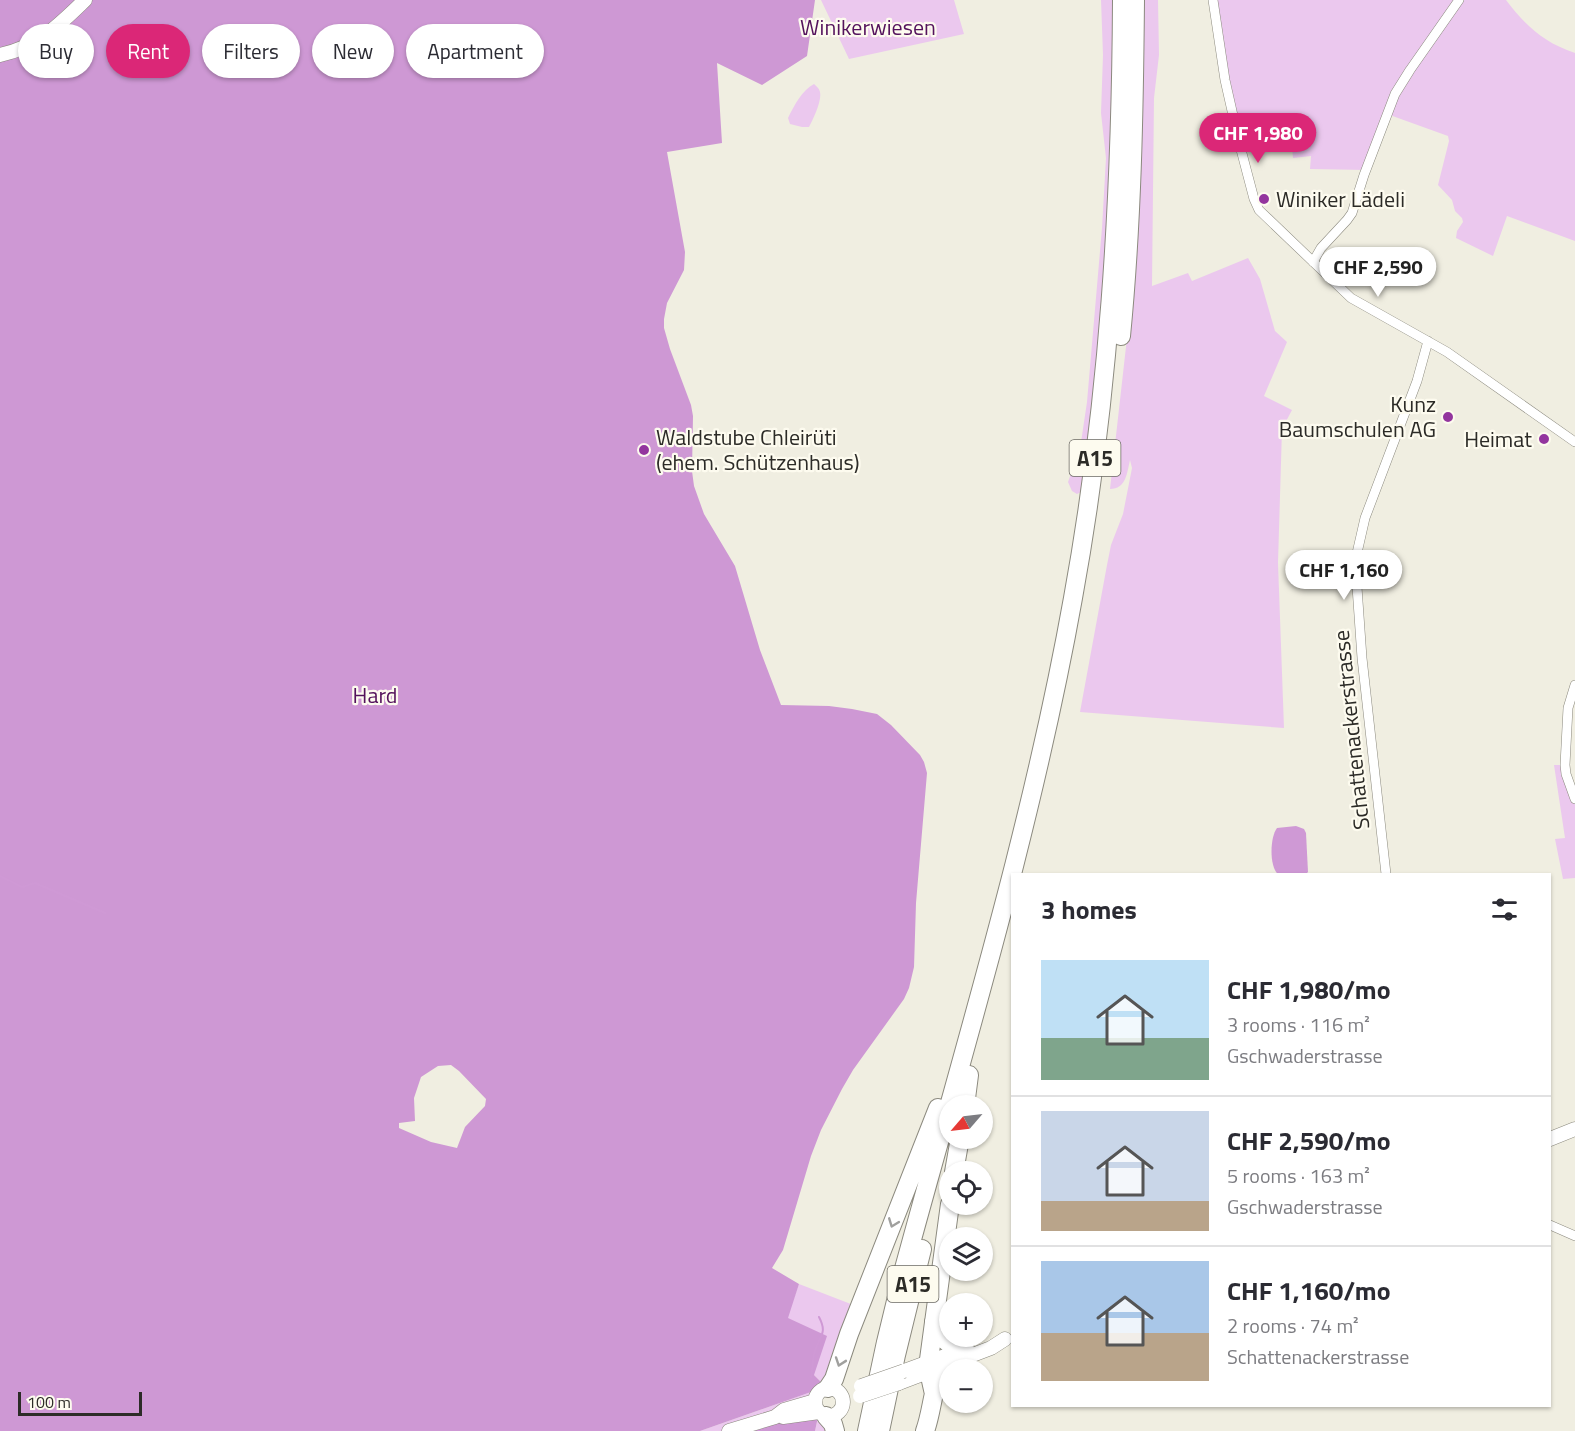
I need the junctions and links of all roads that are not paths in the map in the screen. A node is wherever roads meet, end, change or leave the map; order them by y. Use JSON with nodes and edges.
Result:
{"nodes":[{"id":1,"x":85,"y":0,"type":"edge"},
{"id":2,"x":1122,"y":0,"type":"edge"},
{"id":3,"x":1135,"y":0,"type":"edge"},
{"id":4,"x":1213,"y":0,"type":"edge"},
{"id":5,"x":1459,"y":0,"type":"edge"},
{"id":6,"x":0,"y":56,"type":"edge"},
{"id":7,"x":1313,"y":262,"type":"junction"},
{"id":8,"x":1428,"y":341,"type":"junction"},
{"id":9,"x":1575,"y":442,"type":"edge"},
{"id":10,"x":1575,"y":685,"type":"edge"},
{"id":11,"x":1575,"y":799,"type":"edge"},
{"id":12,"x":1024,"y":873,"type":"edge"},
{"id":13,"x":1386,"y":873,"type":"edge"},
{"id":14,"x":1011,"y":922,"type":"edge"},
{"id":15,"x":968,"y":1036,"type":"junction"},
{"id":16,"x":965,"y":1095,"type":"edge"},
{"id":17,"x":1575,"y":1129,"type":"edge"},
{"id":18,"x":1551,"y":1139,"type":"edge"},
{"id":19,"x":949,"y":1149,"type":"edge"},
{"id":20,"x":948,"y":1215,"type":"edge"},
{"id":21,"x":1551,"y":1225,"type":"edge"},
{"id":22,"x":1575,"y":1236,"type":"edge"},
{"id":23,"x":934,"y":1321,"type":"junction"},
{"id":24,"x":1009,"y":1337,"type":"edge"},
{"id":25,"x":965,"y":1348,"type":"junction"},
{"id":26,"x":934,"y":1367,"type":"junction"},
{"id":27,"x":829,"y":1406,"type":"edge"},
{"id":28,"x":729,"y":1431,"type":"edge"},
{"id":29,"x":867,"y":1431,"type":"edge"},
{"id":30,"x":880,"y":1431,"type":"edge"},
{"id":31,"x":925,"y":1431,"type":"edge"}],
"edges":[{"from":1,"to":6,"type":"main road"},
{"from":2,"to":15,"type":"highway","number":"A15"},
{"from":3,"to":12,"type":"highway","number":"A15"},
{"from":4,"to":7,"type":"street"},
{"from":5,"to":7,"type":"street"},
{"from":7,"to":8,"type":"street"},
{"from":8,"to":9,"type":"street"},
{"from":8,"to":13,"type":"street","name":"Schattenackerstrasse"},
{"from":10,"to":11,"type":"street"},
{"from":14,"to":16,"type":"highway"},
{"from":15,"to":27,"type":"highway","one_way":true},
{"from":15,"to":29,"type":"highway","number":"A15"},
{"from":17,"to":18,"type":"main road"},
{"from":19,"to":30,"type":"highway","number":"A15"},
{"from":20,"to":23,"type":"highway"},
{"from":21,"to":22,"type":"street"},
{"from":23,"to":25,"type":"highway"},
{"from":23,"to":26,"type":"highway"},
{"from":24,"to":25,"type":"main road"},
{"from":24,"to":26,"type":"main road"},
{"from":25,"to":26,"type":"main road"},
{"from":26,"to":27,"type":"main road","bridge":true},
{"from":26,"to":31,"type":"highway"},
{"from":27,"to":28,"type":"main road"}]}
